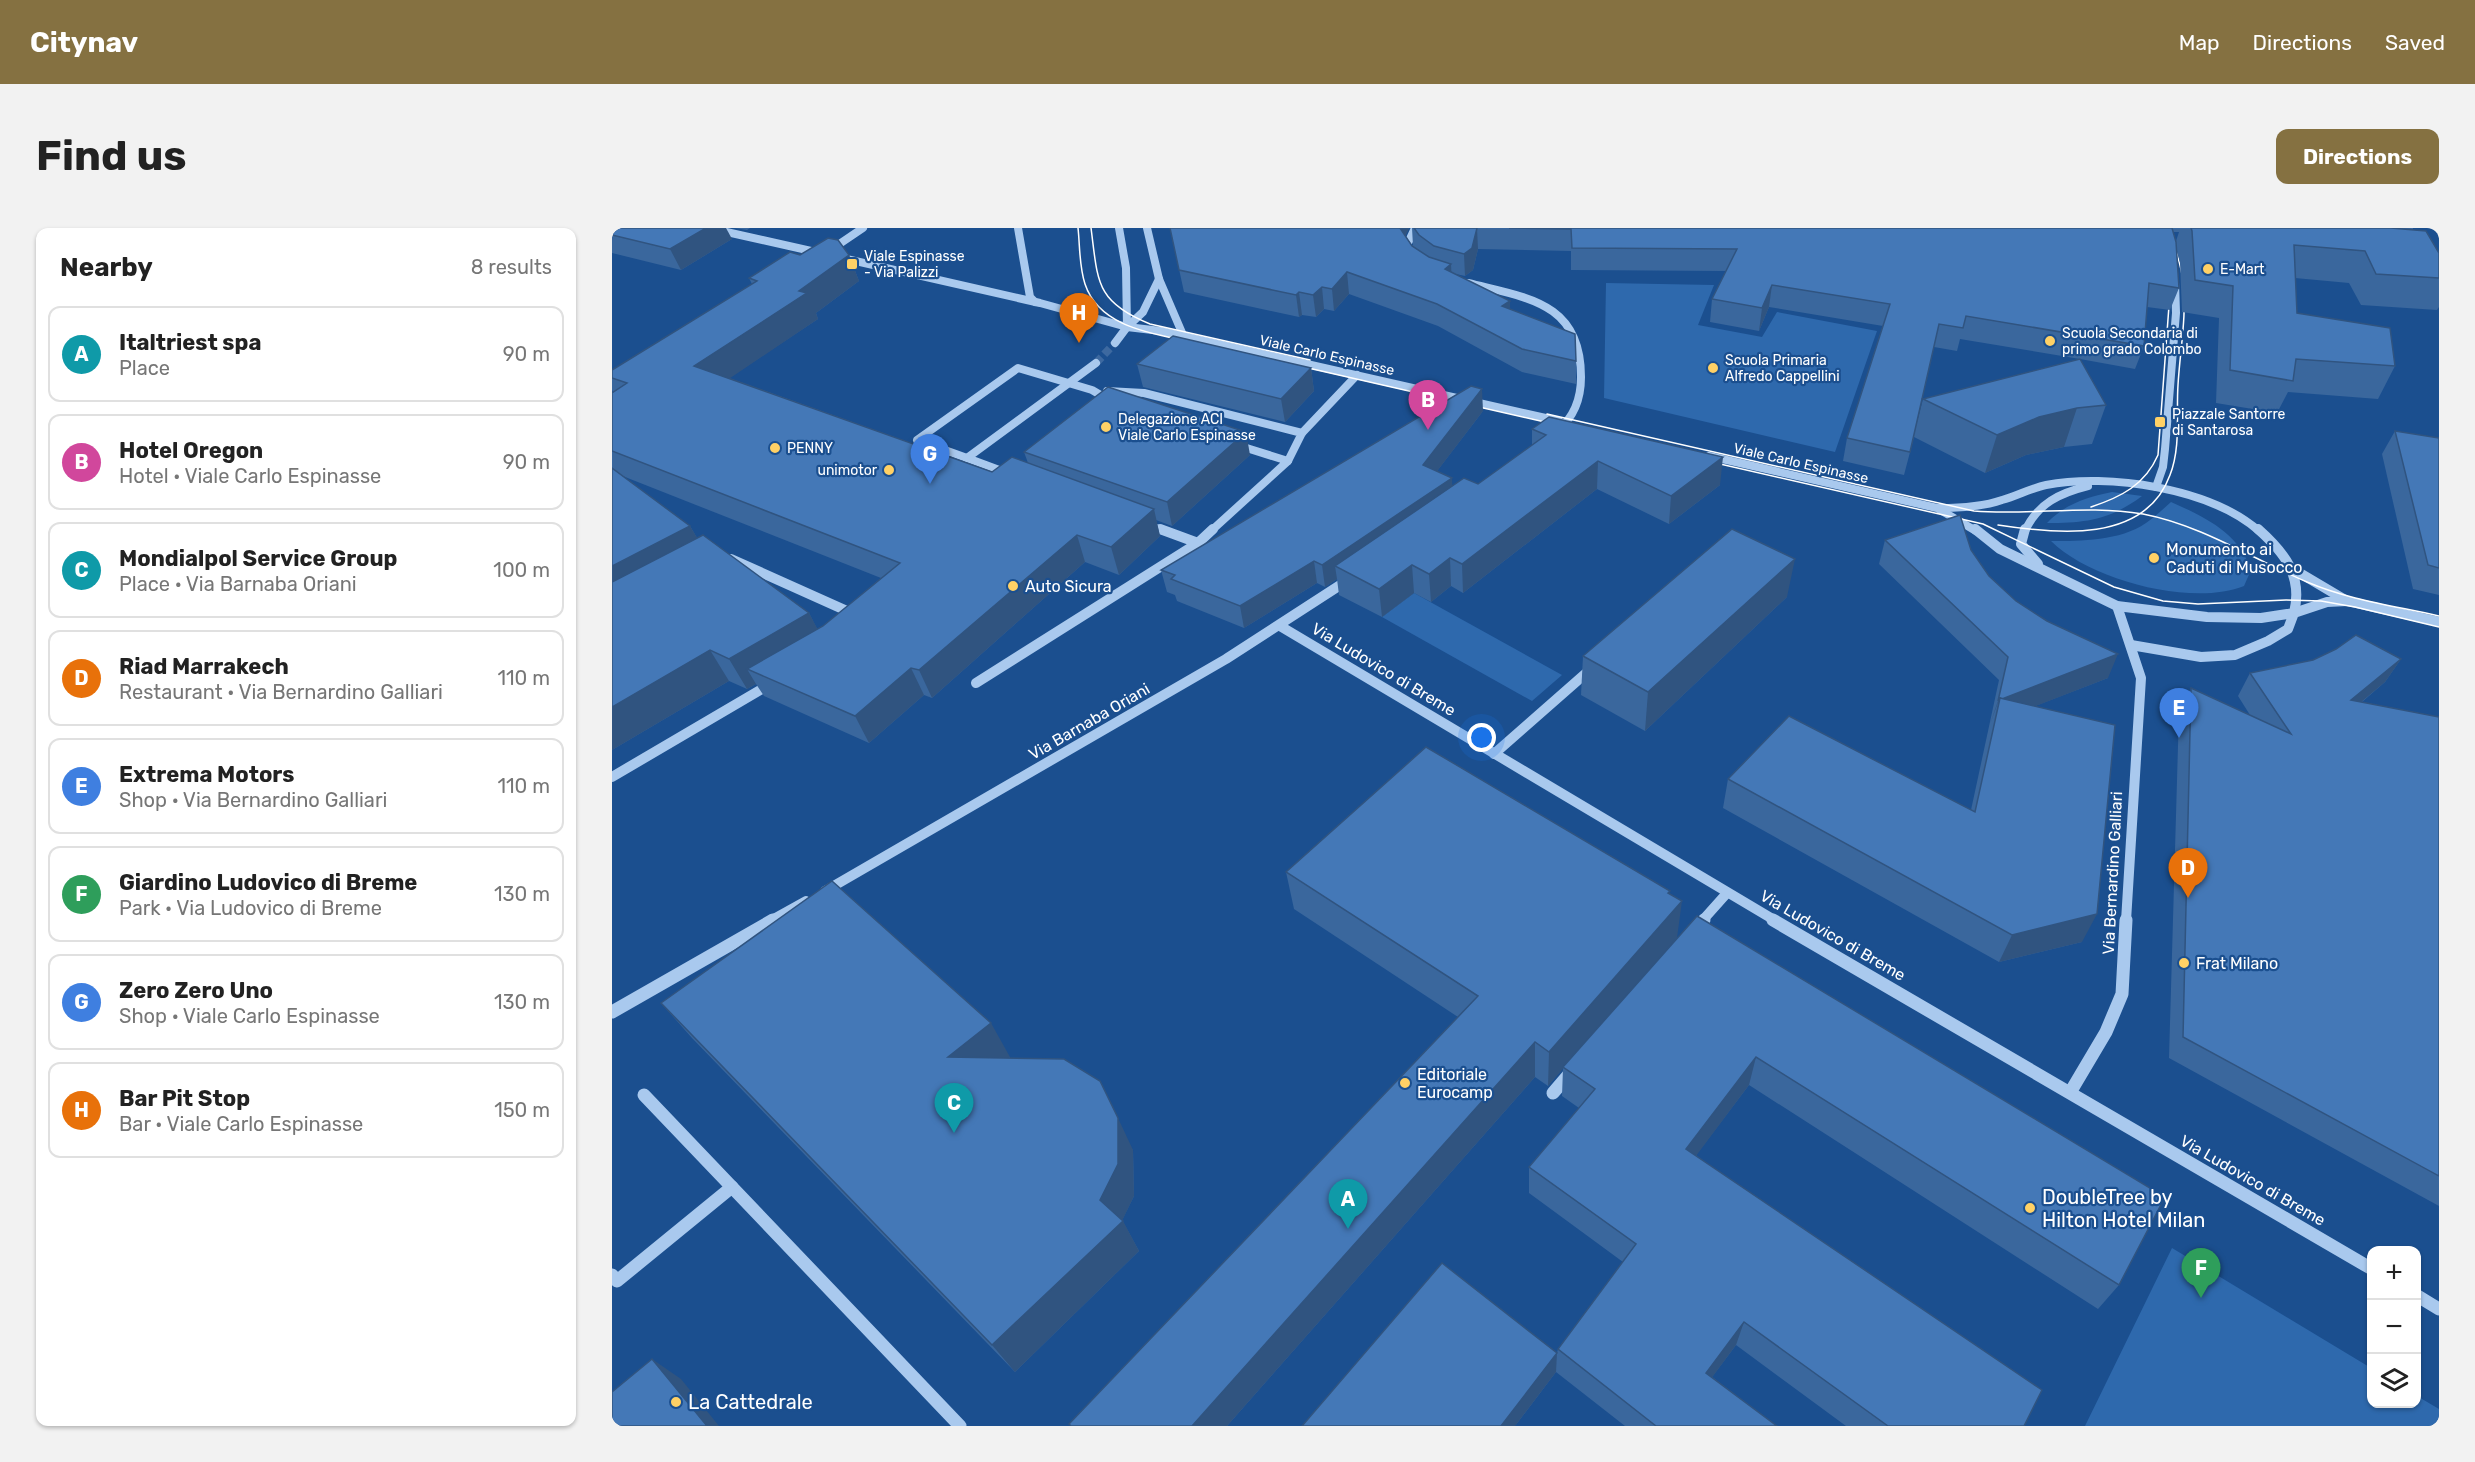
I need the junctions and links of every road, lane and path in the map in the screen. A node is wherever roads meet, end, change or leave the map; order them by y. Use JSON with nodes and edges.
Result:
{"nodes":[{"id":1,"x":709,"y":228,"type":"edge"},
{"id":2,"x":863,"y":228,"type":"edge"},
{"id":3,"x":1018,"y":228,"type":"edge"},
{"id":4,"x":1119,"y":228,"type":"edge"},
{"id":5,"x":1147,"y":228,"type":"edge"},
{"id":6,"x":1415,"y":228,"type":"edge"},
{"id":7,"x":824,"y":254,"type":"junction"},
{"id":8,"x":1410,"y":258,"type":"edge"},
{"id":9,"x":2174,"y":273,"type":"edge"},
{"id":10,"x":1159,"y":279,"type":"junction"},
{"id":11,"x":1459,"y":280,"type":"edge"},
{"id":12,"x":1035,"y":302,"type":"junction"},
{"id":13,"x":1127,"y":327,"type":"junction"},
{"id":14,"x":1183,"y":335,"type":"junction"},
{"id":15,"x":1114,"y":343,"type":"tunnel mouth"},
{"id":16,"x":1096,"y":363,"type":"tunnel mouth"},
{"id":17,"x":1357,"y":375,"type":"junction"},
{"id":18,"x":1068,"y":383,"type":"junction"},
{"id":19,"x":1092,"y":390,"type":"junction"},
{"id":20,"x":1120,"y":407,"type":"edge"},
{"id":21,"x":1565,"y":425,"type":"junction"},
{"id":22,"x":1578,"y":425,"type":"edge"},
{"id":23,"x":1302,"y":433,"type":"junction"},
{"id":24,"x":1554,"y":433,"type":"edge"},
{"id":25,"x":1227,"y":441,"type":"edge"},
{"id":26,"x":1703,"y":454,"type":"edge"},
{"id":27,"x":966,"y":458,"type":"junction"},
{"id":28,"x":1288,"y":461,"type":"junction"},
{"id":29,"x":1022,"y":478,"type":"edge"},
{"id":30,"x":2118,"y":484,"type":"junction"},
{"id":31,"x":2156,"y":487,"type":"junction"},
{"id":32,"x":1939,"y":508,"type":"junction"},
{"id":33,"x":1132,"y":519,"type":"edge"},
{"id":34,"x":1198,"y":543,"type":"junction"},
{"id":35,"x":723,"y":556,"type":"edge"},
{"id":36,"x":2041,"y":567,"type":"junction"},
{"id":37,"x":2293,"y":569,"type":"junction"},
{"id":38,"x":1356,"y":575,"type":"edge"},
{"id":39,"x":2347,"y":601,"type":"junction"},
{"id":40,"x":2117,"y":606,"type":"junction"},
{"id":41,"x":2294,"y":613,"type":"junction"},
{"id":42,"x":2439,"y":621,"type":"edge"},
{"id":43,"x":858,"y":625,"type":"edge"},
{"id":44,"x":1280,"y":626,"type":"junction"},
{"id":45,"x":2132,"y":645,"type":"junction"},
{"id":46,"x":1599,"y":661,"type":"edge"},
{"id":47,"x":776,"y":680,"type":"edge"},
{"id":48,"x":976,"y":683,"type":"dead end"},
{"id":49,"x":1494,"y":754,"type":"junction"},
{"id":50,"x":612,"y":777,"type":"edge"},
{"id":51,"x":1727,"y":893,"type":"junction"},
{"id":52,"x":1688,"y":938,"type":"edge"},
{"id":53,"x":612,"y":1012,"type":"edge"},
{"id":54,"x":1583,"y":1059,"type":"edge"},
{"id":55,"x":2070,"y":1091,"type":"junction"},
{"id":56,"x":1552,"y":1093,"type":"edge"},
{"id":57,"x":644,"y":1095,"type":"dead end"},
{"id":58,"x":732,"y":1187,"type":"junction"},
{"id":59,"x":2367,"y":1266,"type":"edge"},
{"id":60,"x":612,"y":1275,"type":"edge"},
{"id":61,"x":2421,"y":1298,"type":"edge"},
{"id":62,"x":2439,"y":1309,"type":"edge"},
{"id":63,"x":960,"y":1426,"type":"edge"}],
"edges":[{"from":1,"to":7,"type":"street","name":"Viale Carlo Espinasse"},
{"from":2,"to":7,"type":"street"},
{"from":3,"to":12,"type":"street"},
{"from":4,"to":13,"type":"street"},
{"from":5,"to":10,"type":"street"},
{"from":6,"to":8,"type":"street"},
{"from":7,"to":12,"type":"street","name":"Viale Carlo Espinasse"},
{"from":9,"to":31,"type":"street"},
{"from":10,"to":13,"type":"street"},
{"from":10,"to":14,"type":"street"},
{"from":11,"to":21,"type":"street"},
{"from":12,"to":13,"type":"street","name":"Viale Carlo Espinasse"},
{"from":13,"to":14,"type":"street","name":"Viale Carlo Espinasse"},
{"from":13,"to":15,"type":"street"},
{"from":14,"to":17,"type":"street","name":"Viale Carlo Espinasse"},
{"from":16,"to":18,"type":"street"},
{"from":17,"to":21,"type":"street","name":"Viale Carlo Espinasse"},
{"from":17,"to":23,"type":"street"},
{"from":18,"to":19,"type":"street"},
{"from":18,"to":27,"type":"street"},
{"from":18,"to":27,"type":"street"},
{"from":19,"to":20,"type":"street"},
{"from":19,"to":23,"type":"street"},
{"from":21,"to":22,"type":"street","name":"Viale Carlo Espinasse"},
{"from":21,"to":24,"type":"street"},
{"from":23,"to":28,"type":"street"},
{"from":25,"to":28,"type":"street"},
{"from":26,"to":32,"type":"street","name":"Viale Carlo Espinasse"},
{"from":27,"to":29,"type":"street"},
{"from":28,"to":34,"type":"street"},
{"from":30,"to":31,"type":"street"},
{"from":30,"to":32,"type":"street"},
{"from":30,"to":36,"type":"street"},
{"from":31,"to":37,"type":"street"},
{"from":32,"to":36,"type":"street"},
{"from":33,"to":34,"type":"street"},
{"from":34,"to":48,"type":"street"},
{"from":35,"to":43,"type":"street"},
{"from":36,"to":40,"type":"street"},
{"from":37,"to":39,"type":"street"},
{"from":37,"to":41,"type":"street"},
{"from":38,"to":44,"type":"street","name":"Via Barnaba Oriani"},
{"from":39,"to":41,"type":"street"},
{"from":39,"to":42,"type":"street"},
{"from":40,"to":41,"type":"street"},
{"from":40,"to":45,"type":"street"},
{"from":41,"to":45,"type":"street"},
{"from":44,"to":49,"type":"street","name":"Via Ludovico di Breme"},
{"from":44,"to":53,"type":"street","name":"Via Barnaba Oriani"},
{"from":45,"to":55,"type":"street","name":"Via Bernardino Galliari"},
{"from":46,"to":49,"type":"street"},
{"from":47,"to":50,"type":"street"},
{"from":49,"to":51,"type":"street","name":"Via Ludovico di Breme"},
{"from":51,"to":52,"type":"street"},
{"from":51,"to":55,"type":"street","name":"Via Ludovico di Breme"},
{"from":54,"to":56,"type":"street"},
{"from":55,"to":59,"type":"street","name":"Via Ludovico di Breme"},
{"from":57,"to":58,"type":"street"},
{"from":58,"to":60,"type":"street"},
{"from":58,"to":63,"type":"street"},
{"from":61,"to":62,"type":"street"}]}
